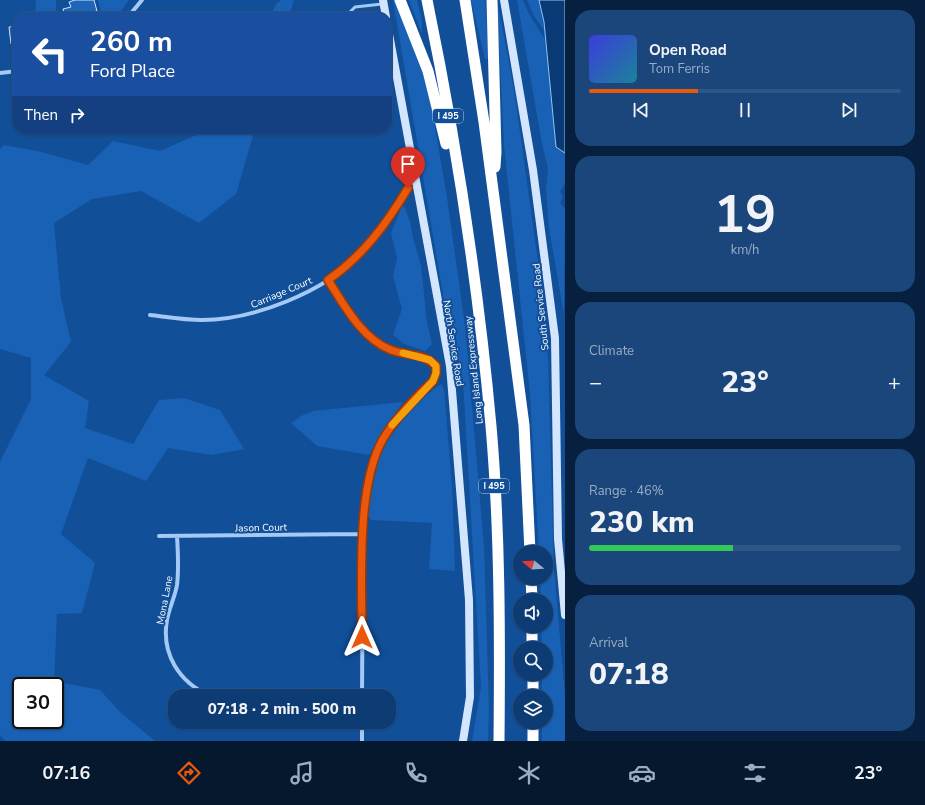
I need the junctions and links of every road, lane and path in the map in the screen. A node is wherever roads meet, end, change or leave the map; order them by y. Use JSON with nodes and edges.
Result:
{"nodes":[{"id":1,"x":142,"y":0,"type":"edge"},
{"id":2,"x":400,"y":0,"type":"edge"},
{"id":3,"x":427,"y":0,"type":"edge"},
{"id":4,"x":465,"y":0,"type":"edge"},
{"id":5,"x":492,"y":0,"type":"edge"},
{"id":6,"x":504,"y":0,"type":"edge"},
{"id":7,"x":383,"y":2,"type":"edge"},
{"id":8,"x":132,"y":12,"type":"edge"},
{"id":9,"x":350,"y":12,"type":"edge"},
{"id":10,"x":385,"y":12,"type":"edge"},
{"id":11,"x":392,"y":50,"type":"edge"},
{"id":12,"x":12,"y":72,"type":"edge"},
{"id":13,"x":0,"y":73,"type":"edge"},
{"id":14,"x":415,"y":176,"type":"junction"},
{"id":15,"x":493,"y":188,"type":"junction"},
{"id":16,"x":469,"y":232,"type":"junction"},
{"id":17,"x":328,"y":280,"type":"junction"},
{"id":18,"x":150,"y":315,"type":"dead end"},
{"id":19,"x":363,"y":534,"type":"junction"},
{"id":20,"x":159,"y":536,"type":"dead end"},
{"id":21,"x":177,"y":536,"type":"junction"},
{"id":22,"x":530,"y":545,"type":"edge"},
{"id":23,"x":565,"y":616,"type":"edge"},
{"id":24,"x":199,"y":689,"type":"edge"},
{"id":25,"x":362,"y":689,"type":"edge"},
{"id":26,"x":362,"y":729,"type":"edge"},
{"id":27,"x":533,"y":729,"type":"edge"},
{"id":28,"x":362,"y":741,"type":"edge"},
{"id":29,"x":463,"y":741,"type":"edge"},
{"id":30,"x":499,"y":741,"type":"edge"},
{"id":31,"x":533,"y":741,"type":"edge"}],
"edges":[{"from":1,"to":8,"type":"street"},
{"from":2,"to":16,"type":"highway"},
{"from":3,"to":16,"type":"highway","name":"Long Island Expressway","number":"I 495"},
{"from":4,"to":15,"type":"highway"},
{"from":5,"to":15,"type":"highway"},
{"from":6,"to":23,"type":"main road","name":"South Service Road"},
{"from":7,"to":9,"type":"lane"},
{"from":7,"to":10,"type":"main road"},
{"from":11,"to":14,"type":"main road","name":"North Service Road"},
{"from":12,"to":13,"type":"street"},
{"from":14,"to":17,"type":"street","name":"Carriage Court"},
{"from":14,"to":29,"type":"main road","name":"North Service Road"},
{"from":15,"to":22,"type":"highway"},
{"from":16,"to":30,"type":"highway","name":"Long Island Expressway","number":"I 495"},
{"from":17,"to":18,"type":"street","name":"Carriage Court"},
{"from":17,"to":19,"type":"street"},
{"from":19,"to":21,"type":"street","name":"Jason Court"},
{"from":19,"to":25,"type":"street"},
{"from":20,"to":21,"type":"street","name":"Jason Court"},
{"from":21,"to":24,"type":"street","name":"Mona Lane"},
{"from":26,"to":28,"type":"street"},
{"from":27,"to":31,"type":"highway"}]}
